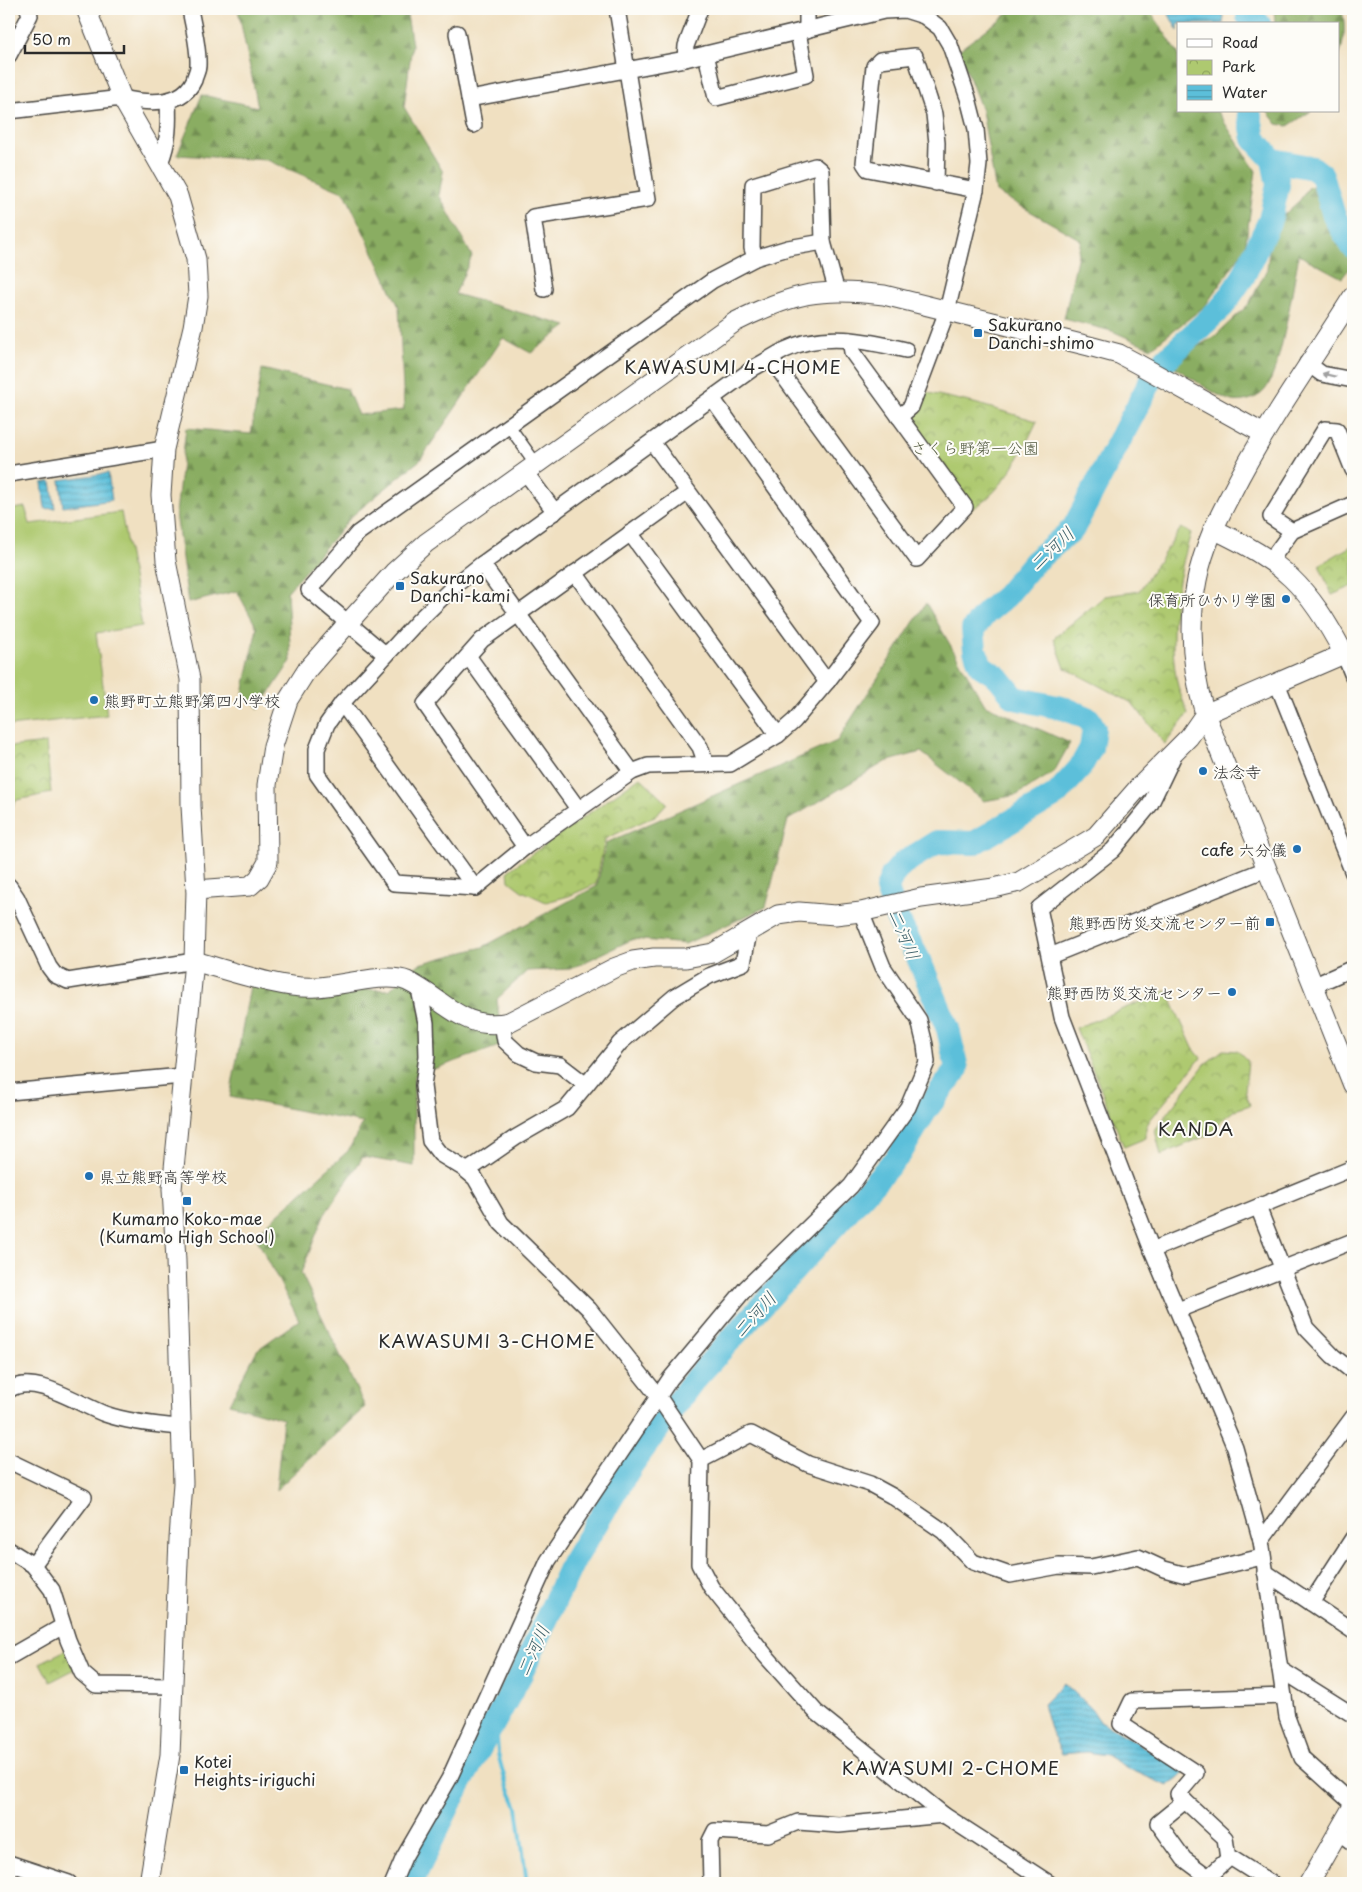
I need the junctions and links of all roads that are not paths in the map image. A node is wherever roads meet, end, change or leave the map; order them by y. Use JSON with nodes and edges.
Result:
{"nodes":[{"id":1,"x":28,"y":9,"type":"edge"},
{"id":2,"x":86,"y":9,"type":"edge"},
{"id":3,"x":190,"y":9,"type":"edge"},
{"id":4,"x":617,"y":9,"type":"edge"},
{"id":5,"x":700,"y":9,"type":"edge"},
{"id":6,"x":807,"y":9,"type":"edge"},
{"id":7,"x":802,"y":31,"type":"junction"},
{"id":8,"x":458,"y":33,"type":"dead end"},
{"id":9,"x":706,"y":54,"type":"junction"},
{"id":10,"x":9,"y":55,"type":"edge"},
{"id":11,"x":685,"y":59,"type":"junction"},
{"id":12,"x":627,"y":71,"type":"junction"},
{"id":13,"x":122,"y":98,"type":"junction"},
{"id":14,"x":469,"y":99,"type":"junction"},
{"id":15,"x":168,"y":100,"type":"junction"},
{"id":16,"x":9,"y":111,"type":"edge"},
{"id":17,"x":474,"y":125,"type":"dead end"},
{"id":18,"x":160,"y":163,"type":"junction"},
{"id":19,"x":936,"y":183,"type":"junction"},
{"id":20,"x":976,"y":190,"type":"junction"},
{"id":21,"x":823,"y":242,"type":"junction"},
{"id":22,"x":755,"y":258,"type":"junction"},
{"id":23,"x":544,"y":289,"type":"dead end"},
{"id":24,"x":837,"y":292,"type":"junction"},
{"id":25,"x":1352,"y":300,"type":"edge"},
{"id":26,"x":947,"y":311,"type":"junction"},
{"id":27,"x":850,"y":340,"type":"junction"},
{"id":28,"x":906,"y":350,"type":"dead end"},
{"id":29,"x":771,"y":359,"type":"junction"},
{"id":30,"x":1307,"y":363,"type":"junction"},
{"id":31,"x":1353,"y":380,"type":"edge"},
{"id":32,"x":712,"y":398,"type":"junction"},
{"id":33,"x":899,"y":418,"type":"junction"},
{"id":34,"x":509,"y":426,"type":"junction"},
{"id":35,"x":1264,"y":434,"type":"junction"},
{"id":36,"x":652,"y":442,"type":"junction"},
{"id":37,"x":164,"y":450,"type":"junction"},
{"id":38,"x":528,"y":465,"type":"junction"},
{"id":39,"x":1353,"y":470,"type":"edge"},
{"id":40,"x":9,"y":474,"type":"edge"},
{"id":41,"x":688,"y":492,"type":"junction"},
{"id":42,"x":1353,"y":504,"type":"edge"},
{"id":43,"x":555,"y":512,"type":"junction"},
{"id":44,"x":1213,"y":529,"type":"junction"},
{"id":45,"x":1292,"y":531,"type":"junction"},
{"id":46,"x":630,"y":533,"type":"junction"},
{"id":47,"x":1270,"y":561,"type":"junction"},
{"id":48,"x":482,"y":564,"type":"junction"},
{"id":49,"x":575,"y":572,"type":"junction"},
{"id":50,"x":518,"y":613,"type":"junction"},
{"id":51,"x":348,"y":623,"type":"junction"},
{"id":52,"x":1348,"y":652,"type":"edge"},
{"id":53,"x":386,"y":655,"type":"junction"},
{"id":54,"x":468,"y":656,"type":"junction"},
{"id":55,"x":1353,"y":676,"type":"edge"},
{"id":56,"x":827,"y":682,"type":"junction"},
{"id":57,"x":1277,"y":683,"type":"junction"},
{"id":58,"x":342,"y":703,"type":"junction"},
{"id":59,"x":1206,"y":714,"type":"junction"},
{"id":60,"x":778,"y":735,"type":"junction"},
{"id":61,"x":1176,"y":751,"type":"junction"},
{"id":62,"x":706,"y":764,"type":"junction"},
{"id":63,"x":632,"y":772,"type":"junction"},
{"id":64,"x":579,"y":810,"type":"junction"},
{"id":65,"x":525,"y":847,"type":"junction"},
{"id":66,"x":1266,"y":870,"type":"junction"},
{"id":67,"x":1353,"y":873,"type":"edge"},
{"id":68,"x":9,"y":886,"type":"edge"},
{"id":69,"x":475,"y":888,"type":"junction"},
{"id":70,"x":196,"y":890,"type":"junction"},
{"id":71,"x":868,"y":911,"type":"junction"},
{"id":72,"x":749,"y":932,"type":"junction"},
{"id":73,"x":1050,"y":956,"type":"junction"},
{"id":74,"x":194,"y":961,"type":"junction"},
{"id":75,"x":1353,"y":968,"type":"edge"},
{"id":76,"x":1313,"y":986,"type":"junction"},
{"id":77,"x":418,"y":989,"type":"junction"},
{"id":78,"x":502,"y":1023,"type":"junction"},
{"id":79,"x":182,"y":1076,"type":"junction"},
{"id":80,"x":586,"y":1085,"type":"junction"},
{"id":81,"x":1353,"y":1085,"type":"edge"},
{"id":82,"x":9,"y":1092,"type":"edge"},
{"id":83,"x":1353,"y":1168,"type":"edge"},
{"id":84,"x":467,"y":1171,"type":"junction"},
{"id":85,"x":1258,"y":1207,"type":"junction"},
{"id":86,"x":1353,"y":1241,"type":"edge"},
{"id":87,"x":1152,"y":1250,"type":"junction"},
{"id":88,"x":1281,"y":1269,"type":"junction"},
{"id":89,"x":1178,"y":1310,"type":"junction"},
{"id":90,"x":1353,"y":1372,"type":"edge"},
{"id":91,"x":9,"y":1390,"type":"edge"},
{"id":92,"x":660,"y":1399,"type":"junction"},
{"id":93,"x":1353,"y":1417,"type":"edge"},
{"id":94,"x":180,"y":1427,"type":"junction"},
{"id":95,"x":702,"y":1460,"type":"junction"},
{"id":96,"x":9,"y":1461,"type":"edge"},
{"id":97,"x":1353,"y":1538,"type":"edge"},
{"id":98,"x":1261,"y":1541,"type":"junction"},
{"id":99,"x":9,"y":1550,"type":"edge"},
{"id":100,"x":1262,"y":1557,"type":"junction"},
{"id":101,"x":33,"y":1566,"type":"junction"},
{"id":102,"x":1265,"y":1572,"type":"junction"},
{"id":103,"x":1311,"y":1603,"type":"junction"},
{"id":104,"x":63,"y":1626,"type":"junction"},
{"id":105,"x":1353,"y":1631,"type":"edge"},
{"id":106,"x":9,"y":1657,"type":"edge"},
{"id":107,"x":1280,"y":1668,"type":"junction"},
{"id":108,"x":173,"y":1686,"type":"junction"},
{"id":109,"x":1284,"y":1696,"type":"junction"},
{"id":110,"x":1353,"y":1715,"type":"edge"},
{"id":111,"x":1185,"y":1801,"type":"junction"},
{"id":112,"x":1353,"y":1805,"type":"edge"},
{"id":113,"x":944,"y":1815,"type":"junction"},
{"id":114,"x":1338,"y":1832,"type":"junction"},
{"id":115,"x":1353,"y":1843,"type":"edge"},
{"id":116,"x":1228,"y":1859,"type":"junction"},
{"id":117,"x":9,"y":1863,"type":"edge"},
{"id":118,"x":1204,"y":1880,"type":"edge"},
{"id":119,"x":70,"y":1883,"type":"edge"},
{"id":120,"x":149,"y":1883,"type":"edge"},
{"id":121,"x":393,"y":1883,"type":"edge"},
{"id":122,"x":711,"y":1883,"type":"edge"},
{"id":123,"x":1048,"y":1883,"type":"edge"},
{"id":124,"x":1271,"y":1883,"type":"edge"},
{"id":125,"x":1309,"y":1883,"type":"edge"}],
"edges":[{"from":1,"to":10,"type":"street"},
{"from":2,"to":13,"type":"street"},
{"from":3,"to":15,"type":"street"},
{"from":4,"to":12,"type":"street"},
{"from":5,"to":11,"type":"street"},
{"from":6,"to":7,"type":"street"},
{"from":7,"to":9,"type":"street"},
{"from":7,"to":9,"type":"street"},
{"from":7,"to":20,"type":"street"},
{"from":8,"to":14,"type":"street"},
{"from":9,"to":11,"type":"street"},
{"from":11,"to":12,"type":"street"},
{"from":12,"to":14,"type":"street"},
{"from":12,"to":23,"type":"street"},
{"from":13,"to":15,"type":"street"},
{"from":13,"to":16,"type":"street"},
{"from":13,"to":18,"type":"street"},
{"from":14,"to":17,"type":"street"},
{"from":15,"to":18,"type":"street"},
{"from":18,"to":37,"type":"street"},
{"from":19,"to":19,"type":"street"},
{"from":19,"to":20,"type":"street"},
{"from":20,"to":26,"type":"street"},
{"from":21,"to":22,"type":"street"},
{"from":21,"to":22,"type":"street"},
{"from":21,"to":24,"type":"street"},
{"from":22,"to":34,"type":"street"},
{"from":24,"to":26,"type":"street"},
{"from":24,"to":38,"type":"street"},
{"from":25,"to":30,"type":"street"},
{"from":26,"to":33,"type":"street"},
{"from":26,"to":35,"type":"street"},
{"from":27,"to":28,"type":"street"},
{"from":27,"to":29,"type":"street"},
{"from":27,"to":33,"type":"street"},
{"from":29,"to":32,"type":"street"},
{"from":29,"to":33,"type":"street"},
{"from":31,"to":30,"type":"street","one_way":true},
{"from":30,"to":35,"type":"street"},
{"from":32,"to":36,"type":"street"},
{"from":32,"to":56,"type":"street"},
{"from":34,"to":38,"type":"street"},
{"from":34,"to":51,"type":"street"},
{"from":35,"to":44,"type":"street"},
{"from":36,"to":41,"type":"street"},
{"from":36,"to":43,"type":"street"},
{"from":37,"to":40,"type":"street"},
{"from":37,"to":70,"type":"street"},
{"from":38,"to":43,"type":"street"},
{"from":38,"to":51,"type":"street"},
{"from":39,"to":45,"type":"street"},
{"from":41,"to":46,"type":"street"},
{"from":41,"to":56,"type":"street"},
{"from":42,"to":45,"type":"street"},
{"from":43,"to":48,"type":"street"},
{"from":44,"to":47,"type":"street"},
{"from":44,"to":59,"type":"street"},
{"from":45,"to":47,"type":"street"},
{"from":46,"to":49,"type":"street"},
{"from":46,"to":60,"type":"street"},
{"from":47,"to":52,"type":"street"},
{"from":48,"to":50,"type":"street"},
{"from":48,"to":53,"type":"street"},
{"from":49,"to":50,"type":"street"},
{"from":49,"to":62,"type":"street"},
{"from":50,"to":54,"type":"street"},
{"from":50,"to":63,"type":"street"},
{"from":51,"to":53,"type":"street"},
{"from":51,"to":70,"type":"street"},
{"from":52,"to":55,"type":"street"},
{"from":52,"to":57,"type":"street"},
{"from":53,"to":58,"type":"street"},
{"from":54,"to":64,"type":"street"},
{"from":54,"to":65,"type":"street"},
{"from":56,"to":60,"type":"street"},
{"from":57,"to":59,"type":"street"},
{"from":57,"to":67,"type":"street"},
{"from":58,"to":69,"type":"street"},
{"from":58,"to":69,"type":"street"},
{"from":59,"to":61,"type":"street"},
{"from":59,"to":66,"type":"street"},
{"from":60,"to":62,"type":"street"},
{"from":61,"to":71,"type":"street"},
{"from":61,"to":73,"type":"street"},
{"from":62,"to":63,"type":"street"},
{"from":63,"to":64,"type":"street"},
{"from":64,"to":65,"type":"street"},
{"from":65,"to":69,"type":"street"},
{"from":66,"to":73,"type":"street"},
{"from":66,"to":76,"type":"street"},
{"from":68,"to":74,"type":"street"},
{"from":70,"to":74,"type":"street"},
{"from":71,"to":72,"type":"street"},
{"from":71,"to":92,"type":"street"},
{"from":72,"to":78,"type":"street"},
{"from":72,"to":80,"type":"street"},
{"from":73,"to":87,"type":"street"},
{"from":74,"to":77,"type":"street"},
{"from":74,"to":79,"type":"street"},
{"from":75,"to":76,"type":"street"},
{"from":76,"to":81,"type":"street"},
{"from":77,"to":78,"type":"street"},
{"from":77,"to":84,"type":"street"},
{"from":78,"to":80,"type":"street"},
{"from":79,"to":82,"type":"street"},
{"from":79,"to":94,"type":"street"},
{"from":80,"to":84,"type":"street"},
{"from":83,"to":85,"type":"street"},
{"from":84,"to":92,"type":"street"},
{"from":85,"to":87,"type":"street"},
{"from":85,"to":88,"type":"street"},
{"from":86,"to":88,"type":"street"},
{"from":87,"to":89,"type":"street"},
{"from":88,"to":89,"type":"street"},
{"from":88,"to":90,"type":"street"},
{"from":89,"to":98,"type":"street"},
{"from":91,"to":94,"type":"street"},
{"from":92,"to":95,"type":"street"},
{"from":92,"to":121,"type":"street"},
{"from":93,"to":98,"type":"street"},
{"from":94,"to":108,"type":"street"},
{"from":95,"to":100,"type":"street"},
{"from":95,"to":113,"type":"street"},
{"from":96,"to":101,"type":"street"},
{"from":97,"to":103,"type":"street"},
{"from":98,"to":100,"type":"street"},
{"from":99,"to":101,"type":"street"},
{"from":100,"to":102,"type":"street"},
{"from":101,"to":104,"type":"street"},
{"from":102,"to":103,"type":"street"},
{"from":102,"to":107,"type":"street"},
{"from":103,"to":105,"type":"street"},
{"from":104,"to":106,"type":"street"},
{"from":104,"to":108,"type":"street"},
{"from":107,"to":109,"type":"street"},
{"from":107,"to":110,"type":"street"},
{"from":108,"to":120,"type":"street"},
{"from":109,"to":111,"type":"street"},
{"from":109,"to":112,"type":"street"},
{"from":111,"to":116,"type":"street"},
{"from":111,"to":118,"type":"street"},
{"from":112,"to":114,"type":"street"},
{"from":113,"to":122,"type":"street"},
{"from":113,"to":123,"type":"street"},
{"from":114,"to":115,"type":"street"},
{"from":114,"to":125,"type":"street"},
{"from":116,"to":118,"type":"street"},
{"from":116,"to":124,"type":"street"},
{"from":117,"to":119,"type":"street"}]}
